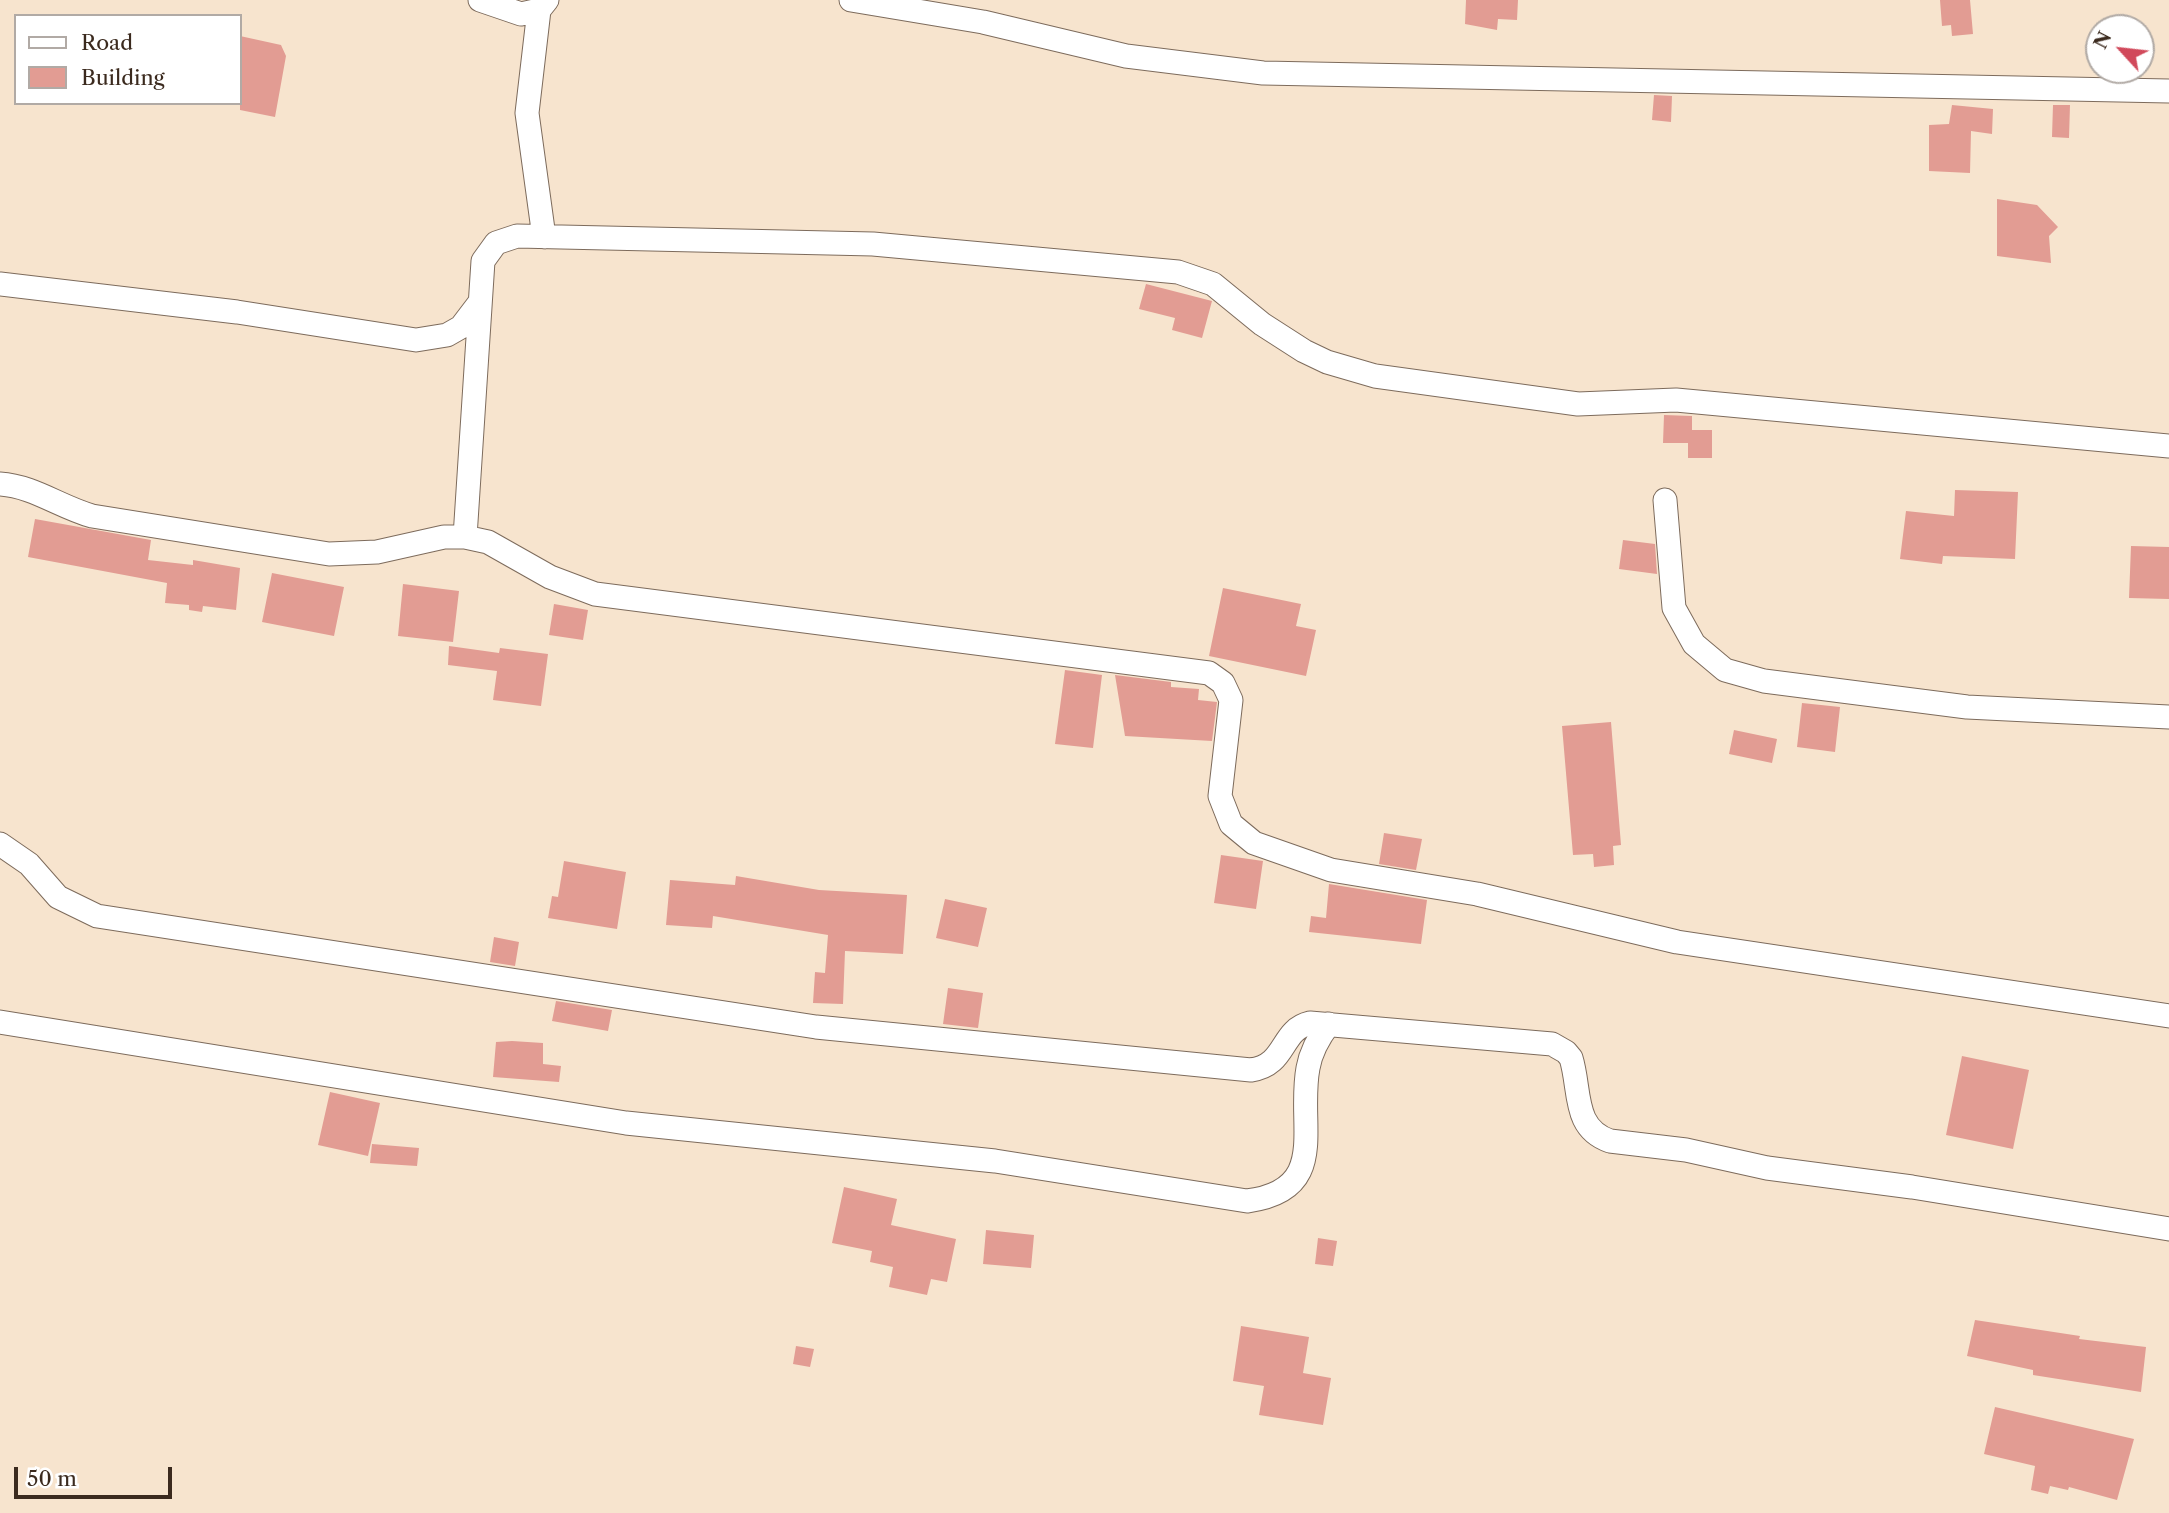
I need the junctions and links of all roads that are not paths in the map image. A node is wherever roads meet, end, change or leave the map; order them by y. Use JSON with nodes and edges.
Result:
{"nodes":[{"id":1,"x":480,"y":0,"type":"edge"},
{"id":2,"x":851,"y":0,"type":"edge"},
{"id":3,"x":543,"y":5,"type":"edge"},
{"id":4,"x":2169,"y":91,"type":"edge"},
{"id":5,"x":544,"y":237,"type":"junction"},
{"id":6,"x":0,"y":284,"type":"edge"},
{"id":7,"x":480,"y":302,"type":"junction"},
{"id":8,"x":2169,"y":446,"type":"edge"},
{"id":9,"x":0,"y":484,"type":"edge"},
{"id":10,"x":1665,"y":500,"type":"dead end"},
{"id":11,"x":465,"y":537,"type":"junction"},
{"id":12,"x":2169,"y":717,"type":"edge"},
{"id":13,"x":0,"y":844,"type":"edge"},
{"id":14,"x":2169,"y":1016,"type":"edge"},
{"id":15,"x":0,"y":1022,"type":"edge"},
{"id":16,"x":1329,"y":1024,"type":"junction"},
{"id":17,"x":2169,"y":1229,"type":"edge"}],
"edges":[{"from":1,"to":3,"type":"street"},
{"from":2,"to":4,"type":"street"},
{"from":3,"to":5,"type":"street"},
{"from":5,"to":7,"type":"street"},
{"from":5,"to":8,"type":"street"},
{"from":6,"to":7,"type":"street"},
{"from":7,"to":11,"type":"street"},
{"from":9,"to":11,"type":"street"},
{"from":10,"to":12,"type":"street"},
{"from":11,"to":14,"type":"street"},
{"from":13,"to":16,"type":"street"},
{"from":15,"to":16,"type":"street"},
{"from":16,"to":17,"type":"street"}]}
